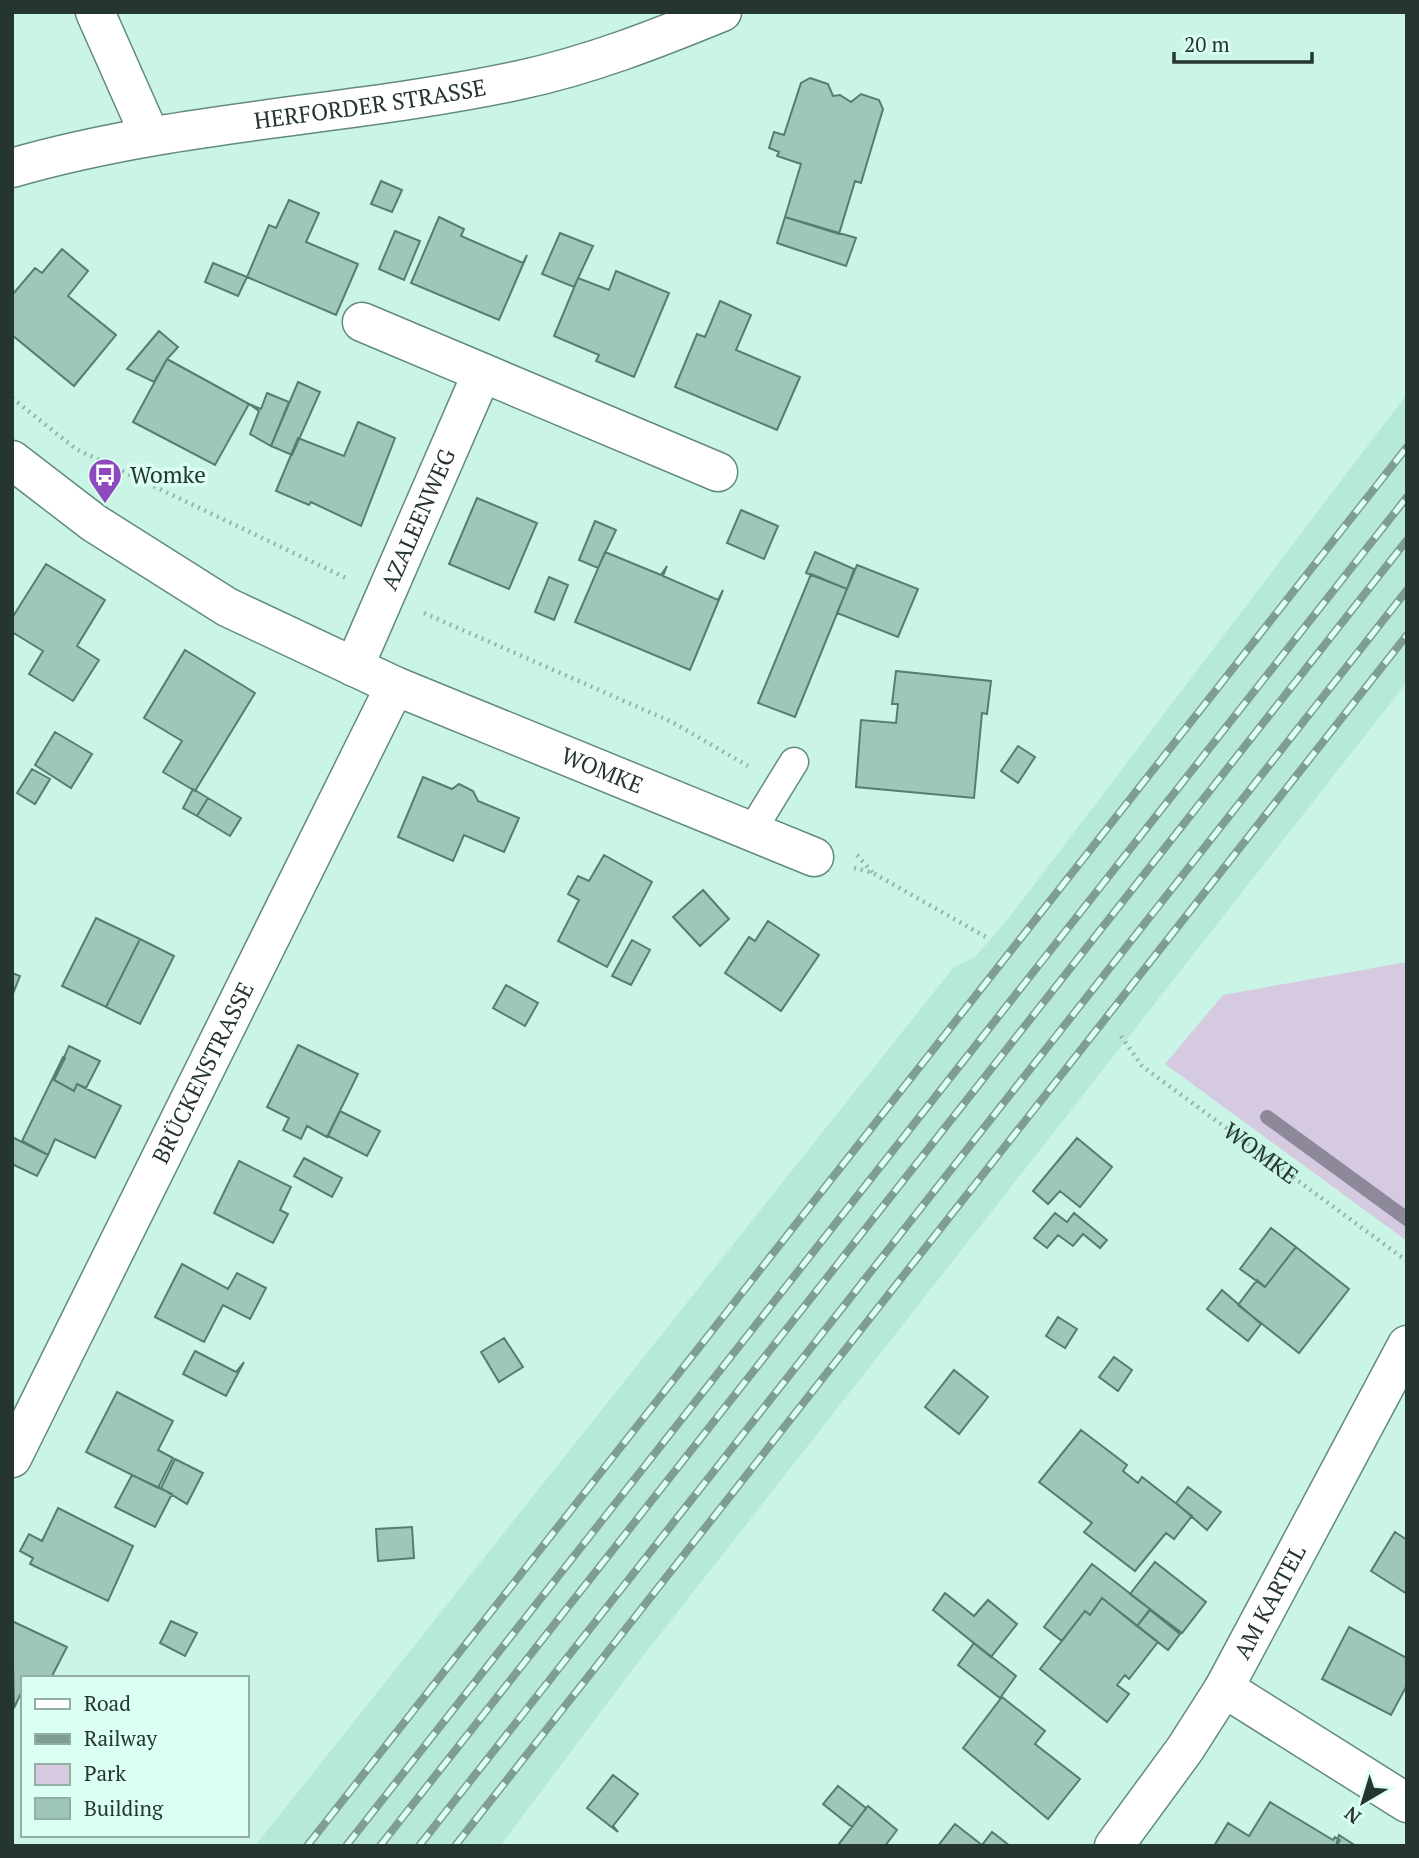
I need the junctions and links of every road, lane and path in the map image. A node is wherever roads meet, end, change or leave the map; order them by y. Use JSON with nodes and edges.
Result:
{"nodes":[{"id":1,"x":95,"y":12,"type":"edge"},
{"id":2,"x":722,"y":12,"type":"edge"},
{"id":3,"x":150,"y":136,"type":"junction"},
{"id":4,"x":12,"y":168,"type":"edge"},
{"id":5,"x":362,"y":322,"type":"dead end"},
{"id":6,"x":482,"y":373,"type":"junction"},
{"id":7,"x":12,"y":398,"type":"edge"},
{"id":8,"x":12,"y":460,"type":"edge"},
{"id":9,"x":718,"y":472,"type":"dead end"},
{"id":10,"x":386,"y":597,"type":"junction"},
{"id":11,"x":354,"y":667,"type":"junction"},
{"id":12,"x":395,"y":686,"type":"junction"},
{"id":13,"x":786,"y":774,"type":"joint"},
{"id":14,"x":751,"y":832,"type":"junction"},
{"id":15,"x":832,"y":851,"type":"junction"},
{"id":16,"x":873,"y":873,"type":"junction"},
{"id":17,"x":986,"y":937,"type":"dead end"},
{"id":18,"x":1121,"y":1037,"type":"dead end"},
{"id":19,"x":1407,"y":1261,"type":"edge"},
{"id":20,"x":1407,"y":1345,"type":"edge"},
{"id":21,"x":14,"y":1449,"type":"edge"},
{"id":22,"x":1224,"y":1688,"type":"junction"},
{"id":23,"x":1407,"y":1803,"type":"edge"},
{"id":24,"x":1114,"y":1846,"type":"edge"}],
"edges":[{"from":1,"to":3,"type":"street"},
{"from":2,"to":3,"type":"street","name":"HERFORDER STRASSE"},
{"from":3,"to":4,"type":"street","name":"HERFORDER STRASSE"},
{"from":5,"to":6,"type":"street"},
{"from":6,"to":9,"type":"street"},
{"from":6,"to":10,"type":"street","name":"AZALEENWEG"},
{"from":7,"to":10,"type":"path"},
{"from":8,"to":11,"type":"street","name":"WOMKE"},
{"from":10,"to":11,"type":"street","name":"AZALEENWEG"},
{"from":10,"to":13,"type":"path"},
{"from":11,"to":12,"type":"street","name":"WOMKE"},
{"from":12,"to":14,"type":"street","name":"WOMKE"},
{"from":12,"to":21,"type":"street","name":"BRÜCKENSTRASSE"},
{"from":13,"to":14,"type":"lane"},
{"from":14,"to":15,"type":"street","name":"WOMKE"},
{"from":15,"to":16,"type":"path"},
{"from":15,"to":16,"type":"path"},
{"from":16,"to":17,"type":"path"},
{"from":18,"to":19,"type":"path","name":"WOMKE"},
{"from":20,"to":22,"type":"street","name":"AM KARTEL"},
{"from":22,"to":23,"type":"street"},
{"from":22,"to":24,"type":"street","name":"AM KARTEL"}]}
